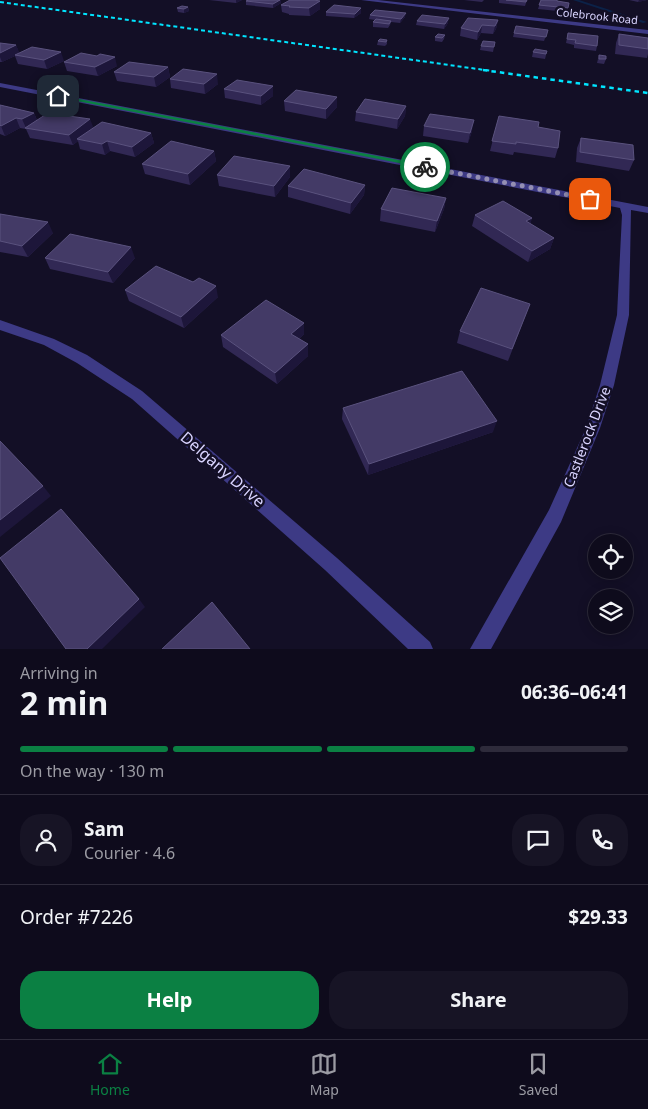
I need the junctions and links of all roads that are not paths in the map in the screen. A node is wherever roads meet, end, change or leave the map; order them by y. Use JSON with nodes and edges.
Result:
{"nodes":[{"id":1,"x":364,"y":0,"type":"edge"},
{"id":2,"x":648,"y":32,"type":"edge"},
{"id":3,"x":0,"y":85,"type":"edge"},
{"id":4,"x":625,"y":206,"type":"junction"},
{"id":5,"x":648,"y":210,"type":"edge"},
{"id":6,"x":0,"y":325,"type":"edge"},
{"id":7,"x":423,"y":649,"type":"edge"},
{"id":8,"x":480,"y":649,"type":"edge"}],
"edges":[{"from":1,"to":2,"type":"street","name":"Colebrook Road"},
{"from":3,"to":4,"type":"street"},
{"from":4,"to":5,"type":"street"},
{"from":4,"to":8,"type":"street","name":"Castlerock Drive"},
{"from":6,"to":7,"type":"street","name":"Delgany Drive"}]}
